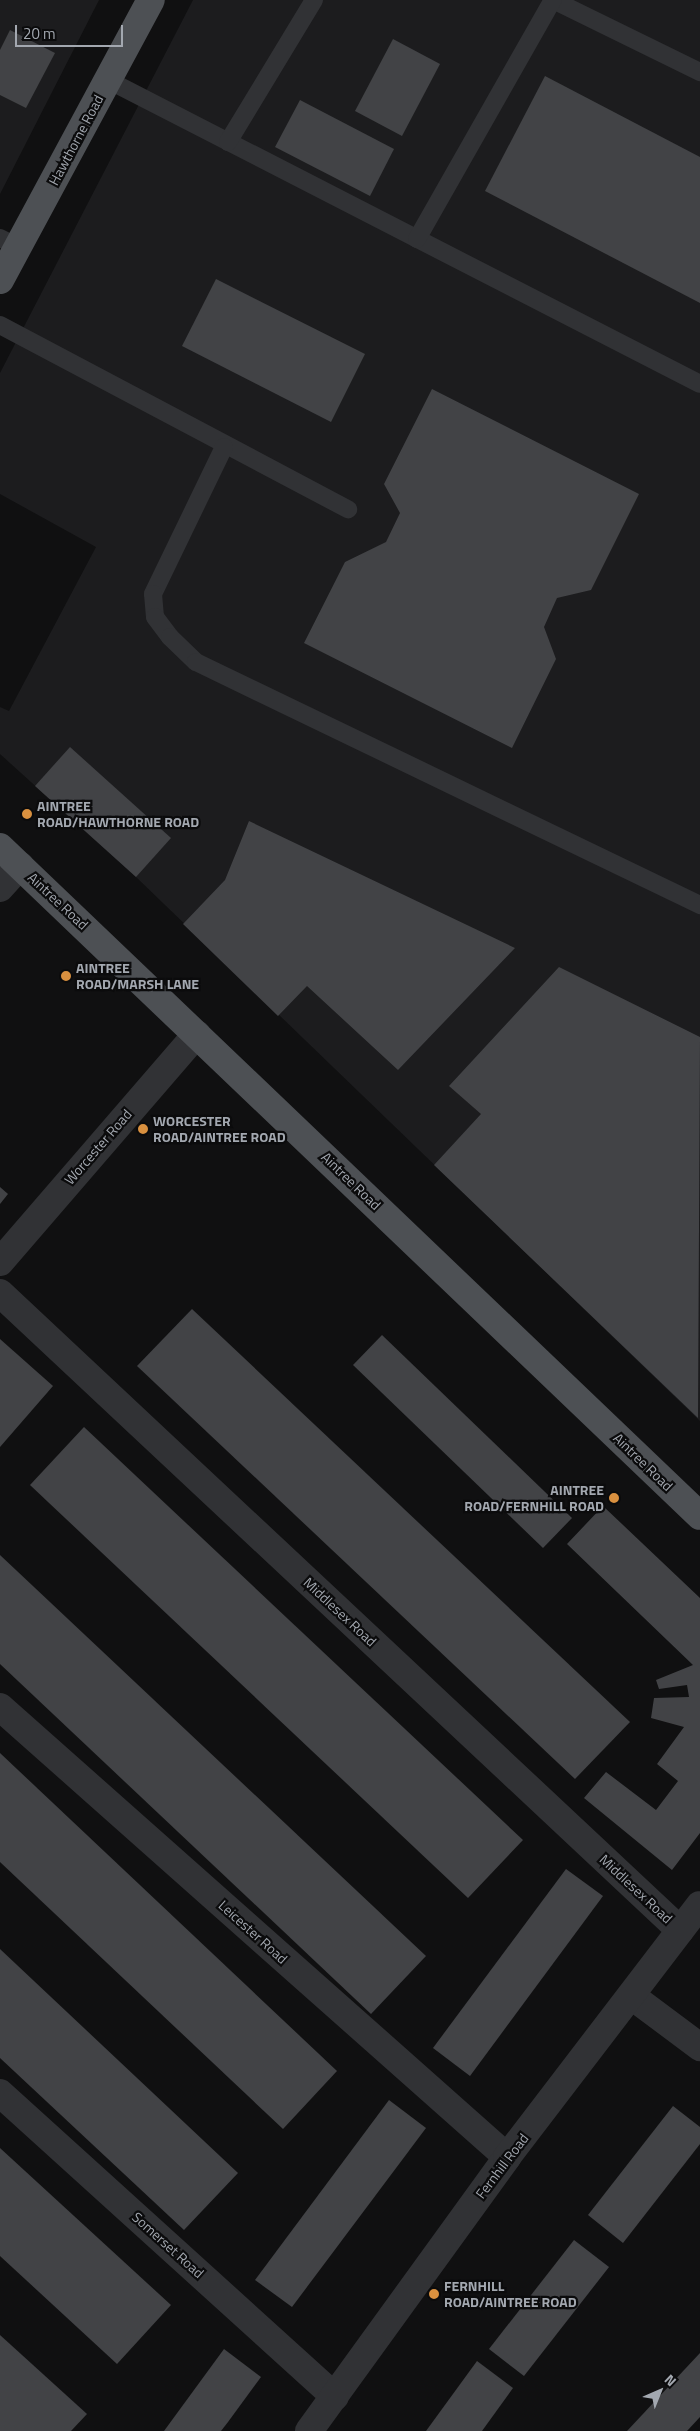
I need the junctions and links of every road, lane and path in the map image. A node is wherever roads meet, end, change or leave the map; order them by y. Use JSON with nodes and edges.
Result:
{"nodes":[{"id":1,"x":151,"y":0,"type":"edge"},
{"id":2,"x":314,"y":0,"type":"edge"},
{"id":3,"x":553,"y":0,"type":"edge"},
{"id":4,"x":700,"y":72,"type":"edge"},
{"id":5,"x":108,"y":80,"type":"junction"},
{"id":6,"x":228,"y":142,"type":"junction"},
{"id":7,"x":416,"y":239,"type":"junction"},
{"id":8,"x":9,"y":242,"type":"edge"},
{"id":9,"x":0,"y":280,"type":"edge"},
{"id":10,"x":0,"y":325,"type":"edge"},
{"id":11,"x":700,"y":384,"type":"edge"},
{"id":12,"x":224,"y":447,"type":"junction"},
{"id":13,"x":348,"y":509,"type":"dead end"},
{"id":14,"x":0,"y":847,"type":"edge"},
{"id":15,"x":20,"y":866,"type":"junction"},
{"id":16,"x":0,"y":888,"type":"edge"},
{"id":17,"x":700,"y":905,"type":"edge"},
{"id":18,"x":197,"y":1034,"type":"junction"},
{"id":19,"x":0,"y":1262,"type":"edge"},
{"id":20,"x":0,"y":1293,"type":"edge"},
{"id":21,"x":700,"y":1516,"type":"edge"},
{"id":22,"x":0,"y":1707,"type":"edge"},
{"id":23,"x":700,"y":1905,"type":"edge"},
{"id":24,"x":680,"y":1930,"type":"junction"},
{"id":25,"x":633,"y":1997,"type":"junction"},
{"id":26,"x":700,"y":2046,"type":"edge"},
{"id":27,"x":0,"y":2093,"type":"edge"},
{"id":28,"x":507,"y":2157,"type":"junction"},
{"id":29,"x":335,"y":2397,"type":"junction"},
{"id":30,"x":309,"y":2431,"type":"edge"}],
"edges":[{"from":1,"to":5,"type":"main road","name":"Hawthorne Road"},
{"from":2,"to":6,"type":"lane"},
{"from":3,"to":4,"type":"lane"},
{"from":3,"to":7,"type":"lane"},
{"from":5,"to":6,"type":"lane"},
{"from":5,"to":8,"type":"main road","name":"Hawthorne Road"},
{"from":6,"to":7,"type":"lane"},
{"from":7,"to":11,"type":"lane"},
{"from":8,"to":9,"type":"main road","name":"Hawthorne Road"},
{"from":10,"to":12,"type":"lane"},
{"from":12,"to":13,"type":"lane"},
{"from":12,"to":17,"type":"lane"},
{"from":14,"to":15,"type":"main road","name":"Aintree Road"},
{"from":15,"to":16,"type":"street"},
{"from":15,"to":18,"type":"main road","name":"Aintree Road"},
{"from":18,"to":19,"type":"street","name":"Worcester Road"},
{"from":18,"to":21,"type":"main road","name":"Aintree Road"},
{"from":20,"to":24,"type":"street","name":"Middlesex Road"},
{"from":22,"to":28,"type":"street","name":"Leicester Road"},
{"from":23,"to":24,"type":"street","name":"Fernhill Road"},
{"from":24,"to":25,"type":"street","name":"Fernhill Road"},
{"from":25,"to":26,"type":"street"},
{"from":25,"to":28,"type":"street","name":"Fernhill Road"},
{"from":27,"to":29,"type":"street","name":"Somerset Road"},
{"from":28,"to":29,"type":"street","name":"Fernhill Road"},
{"from":29,"to":30,"type":"street","name":"Fernhill Road"}]}
